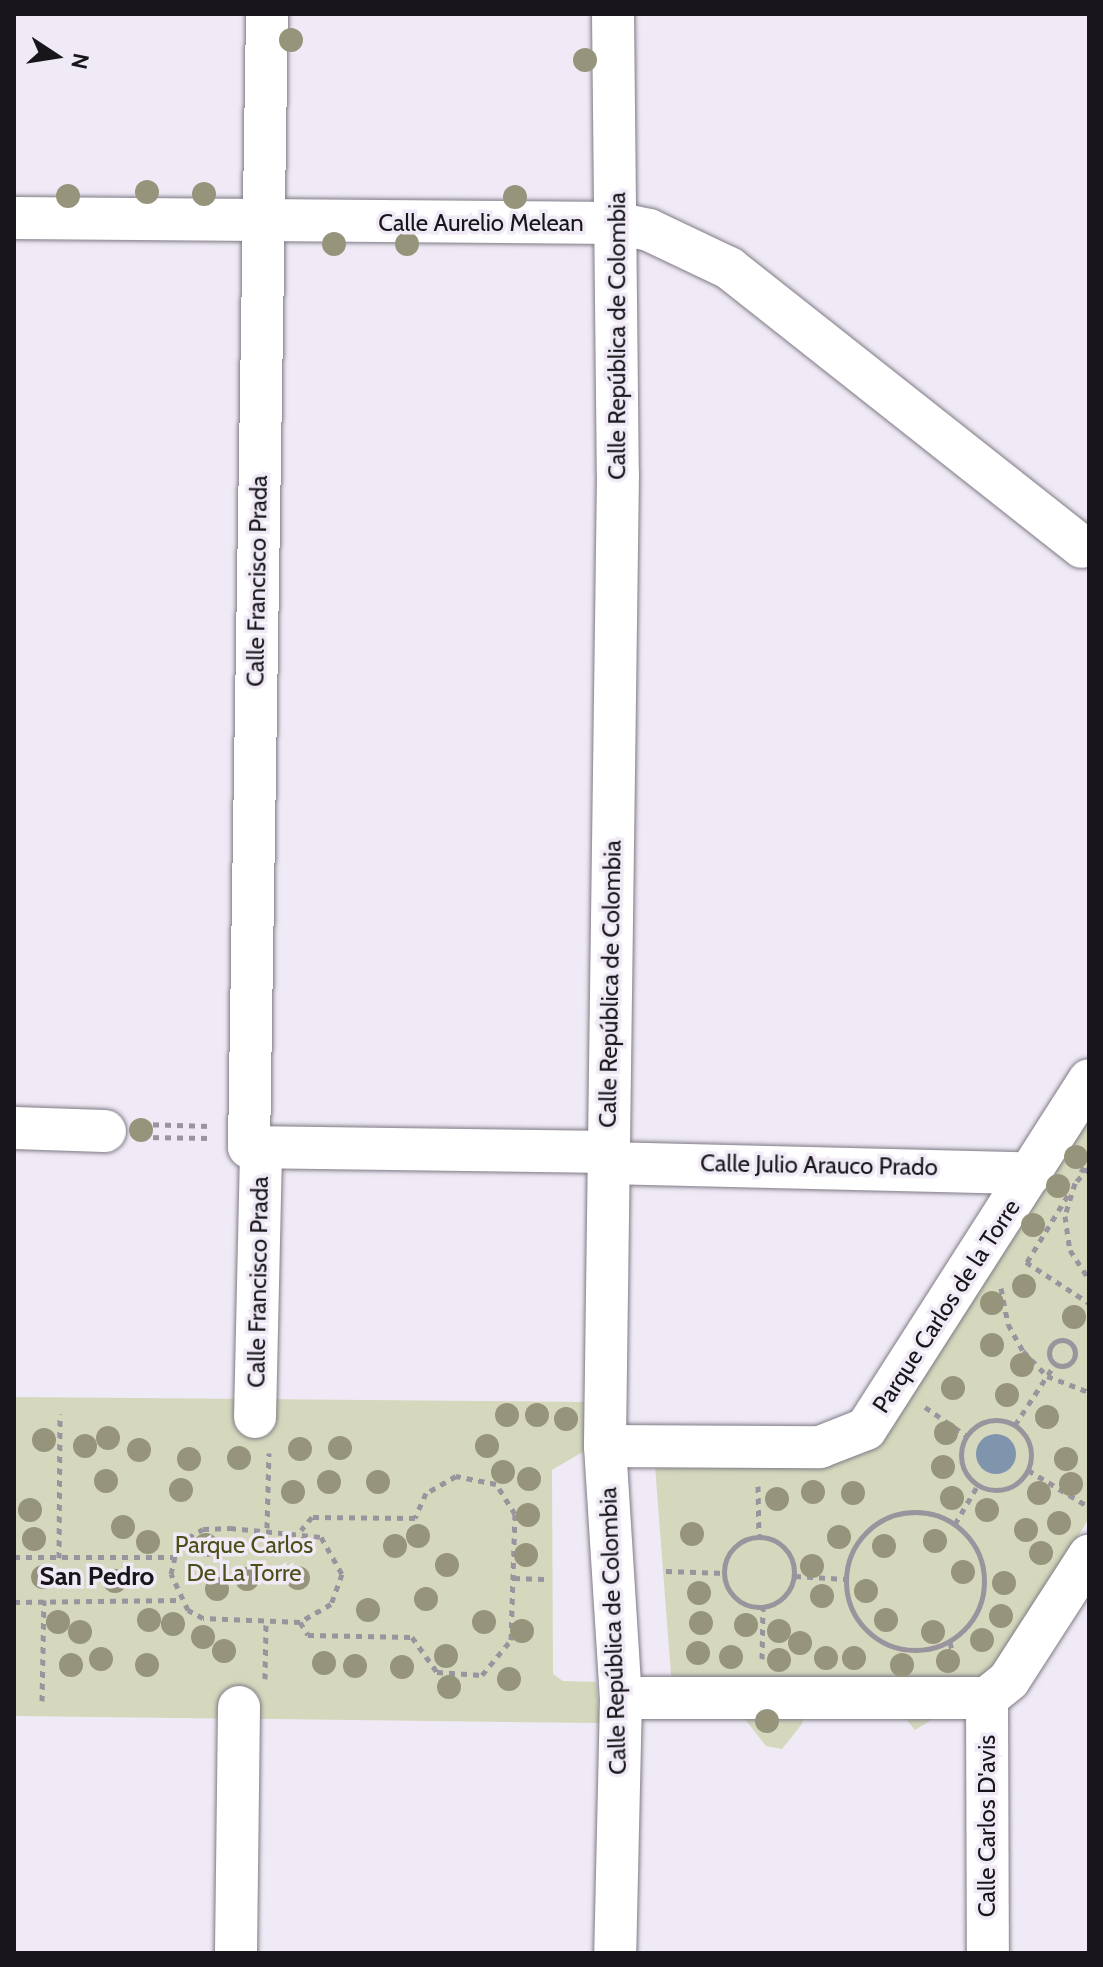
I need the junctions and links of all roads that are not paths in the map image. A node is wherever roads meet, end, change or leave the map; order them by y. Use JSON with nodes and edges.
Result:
{"nodes":[{"id":1,"x":267,"y":14,"type":"edge"},
{"id":2,"x":613,"y":14,"type":"edge"},
{"id":3,"x":14,"y":218,"type":"edge"},
{"id":4,"x":263,"y":223,"type":"junction"},
{"id":5,"x":616,"y":223,"type":"junction"},
{"id":6,"x":1082,"y":547,"type":"dead end"},
{"id":7,"x":1089,"y":1080,"type":"edge"},
{"id":8,"x":14,"y":1128,"type":"edge"},
{"id":9,"x":105,"y":1131,"type":"road end"},
{"id":10,"x":252,"y":1140,"type":"junction"},
{"id":11,"x":608,"y":1157,"type":"junction"},
{"id":12,"x":1031,"y":1173,"type":"junction"},
{"id":13,"x":262,"y":1432,"type":"road end"},
{"id":14,"x":605,"y":1446,"type":"junction"},
{"id":15,"x":1089,"y":1556,"type":"edge"},
{"id":16,"x":252,"y":1697,"type":"road end"},
{"id":17,"x":621,"y":1698,"type":"junction"},
{"id":18,"x":987,"y":1698,"type":"junction"},
{"id":19,"x":236,"y":1953,"type":"edge"},
{"id":20,"x":615,"y":1953,"type":"edge"},
{"id":21,"x":988,"y":1953,"type":"edge"}],
"edges":[{"from":1,"to":4,"type":"street","name":"Calle Francisco Prada"},
{"from":2,"to":5,"type":"street","name":"Calle República de Colombia"},
{"from":3,"to":4,"type":"street","name":"Calle Aurelio Melean"},
{"from":4,"to":5,"type":"street","name":"Calle Aurelio Melean"},
{"from":4,"to":10,"type":"street","name":"Calle Francisco Prada"},
{"from":5,"to":6,"type":"street","name":"Calle Aurelio Melean"},
{"from":5,"to":11,"type":"street","name":"Calle República de Colombia"},
{"from":7,"to":12,"type":"street","name":"Parque Carlos de la Torre"},
{"from":8,"to":9,"type":"street"},
{"from":10,"to":11,"type":"street","name":"Calle Julio Arauco Prado"},
{"from":10,"to":13,"type":"street","name":"Calle Francisco Prada"},
{"from":11,"to":12,"type":"street","name":"Calle Julio Arauco Prado"},
{"from":11,"to":14,"type":"street","name":"Calle República de Colombia"},
{"from":12,"to":14,"type":"street","name":"Parque Carlos de la Torre"},
{"from":14,"to":17,"type":"street","name":"Calle República de Colombia"},
{"from":15,"to":18,"type":"street"},
{"from":16,"to":19,"type":"street"},
{"from":17,"to":18,"type":"street"},
{"from":17,"to":20,"type":"street","name":"Calle República de Colombia"},
{"from":18,"to":21,"type":"street","name":"Calle Carlos D'avis"}]}
